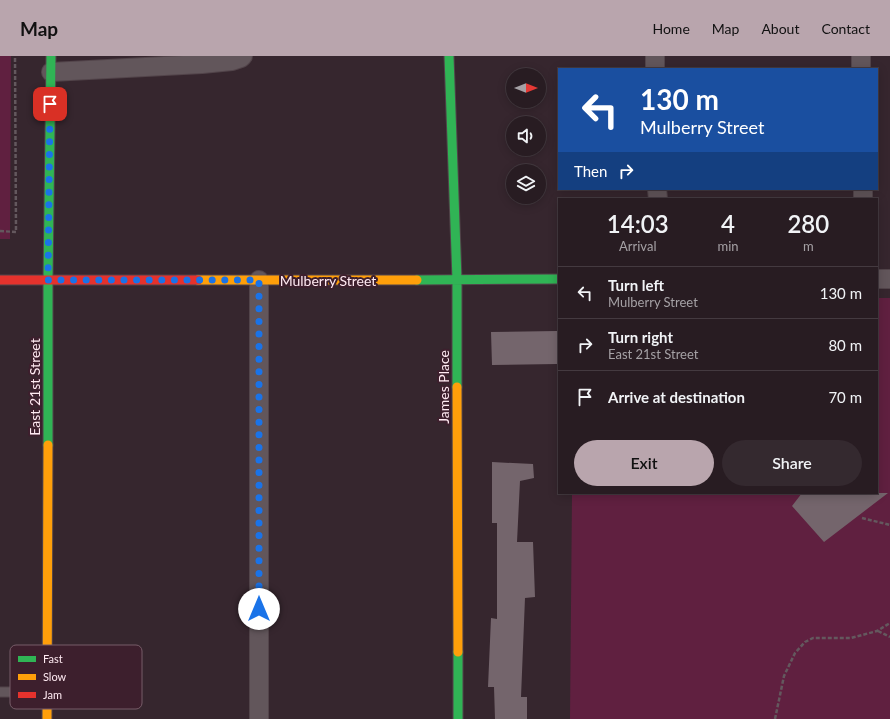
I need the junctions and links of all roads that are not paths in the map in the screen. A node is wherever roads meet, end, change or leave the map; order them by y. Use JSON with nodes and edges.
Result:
{"nodes":[{"id":1,"x":243,"y":56,"type":"edge"},
{"id":2,"x":449,"y":56,"type":"edge"},
{"id":3,"x":655,"y":56,"type":"edge"},
{"id":4,"x":861,"y":56,"type":"edge"},
{"id":5,"x":51,"y":64,"type":"edge"},
{"id":6,"x":655,"y":68,"type":"edge"},
{"id":7,"x":861,"y":68,"type":"edge"},
{"id":8,"x":558,"y":279,"type":"edge"},
{"id":9,"x":878,"y":279,"type":"edge"},
{"id":10,"x":890,"y":279,"type":"edge"},
{"id":11,"x":0,"y":280,"type":"edge"},
{"id":12,"x":48,"y":280,"type":"junction"},
{"id":13,"x":259,"y":280,"type":"junction"},
{"id":14,"x":457,"y":280,"type":"junction"},
{"id":15,"x":47,"y":645,"type":"edge"},
{"id":16,"x":259,"y":719,"type":"edge"},
{"id":17,"x":458,"y":719,"type":"edge"}],
"edges":[{"from":1,"to":5,"type":"street"},
{"from":2,"to":14,"type":"street","name":"James Place"},
{"from":3,"to":6,"type":"street"},
{"from":4,"to":7,"type":"street"},
{"from":5,"to":12,"type":"street","name":"East 21st Street"},
{"from":8,"to":14,"type":"street","name":"Mulberry Street"},
{"from":9,"to":10,"type":"street"},
{"from":11,"to":12,"type":"street","name":"Mulberry Street"},
{"from":12,"to":13,"type":"street","name":"Mulberry Street"},
{"from":12,"to":15,"type":"street","name":"East 21st Street"},
{"from":13,"to":14,"type":"street","name":"Mulberry Street"},
{"from":13,"to":16,"type":"street"},
{"from":14,"to":17,"type":"street","name":"James Place"}]}
